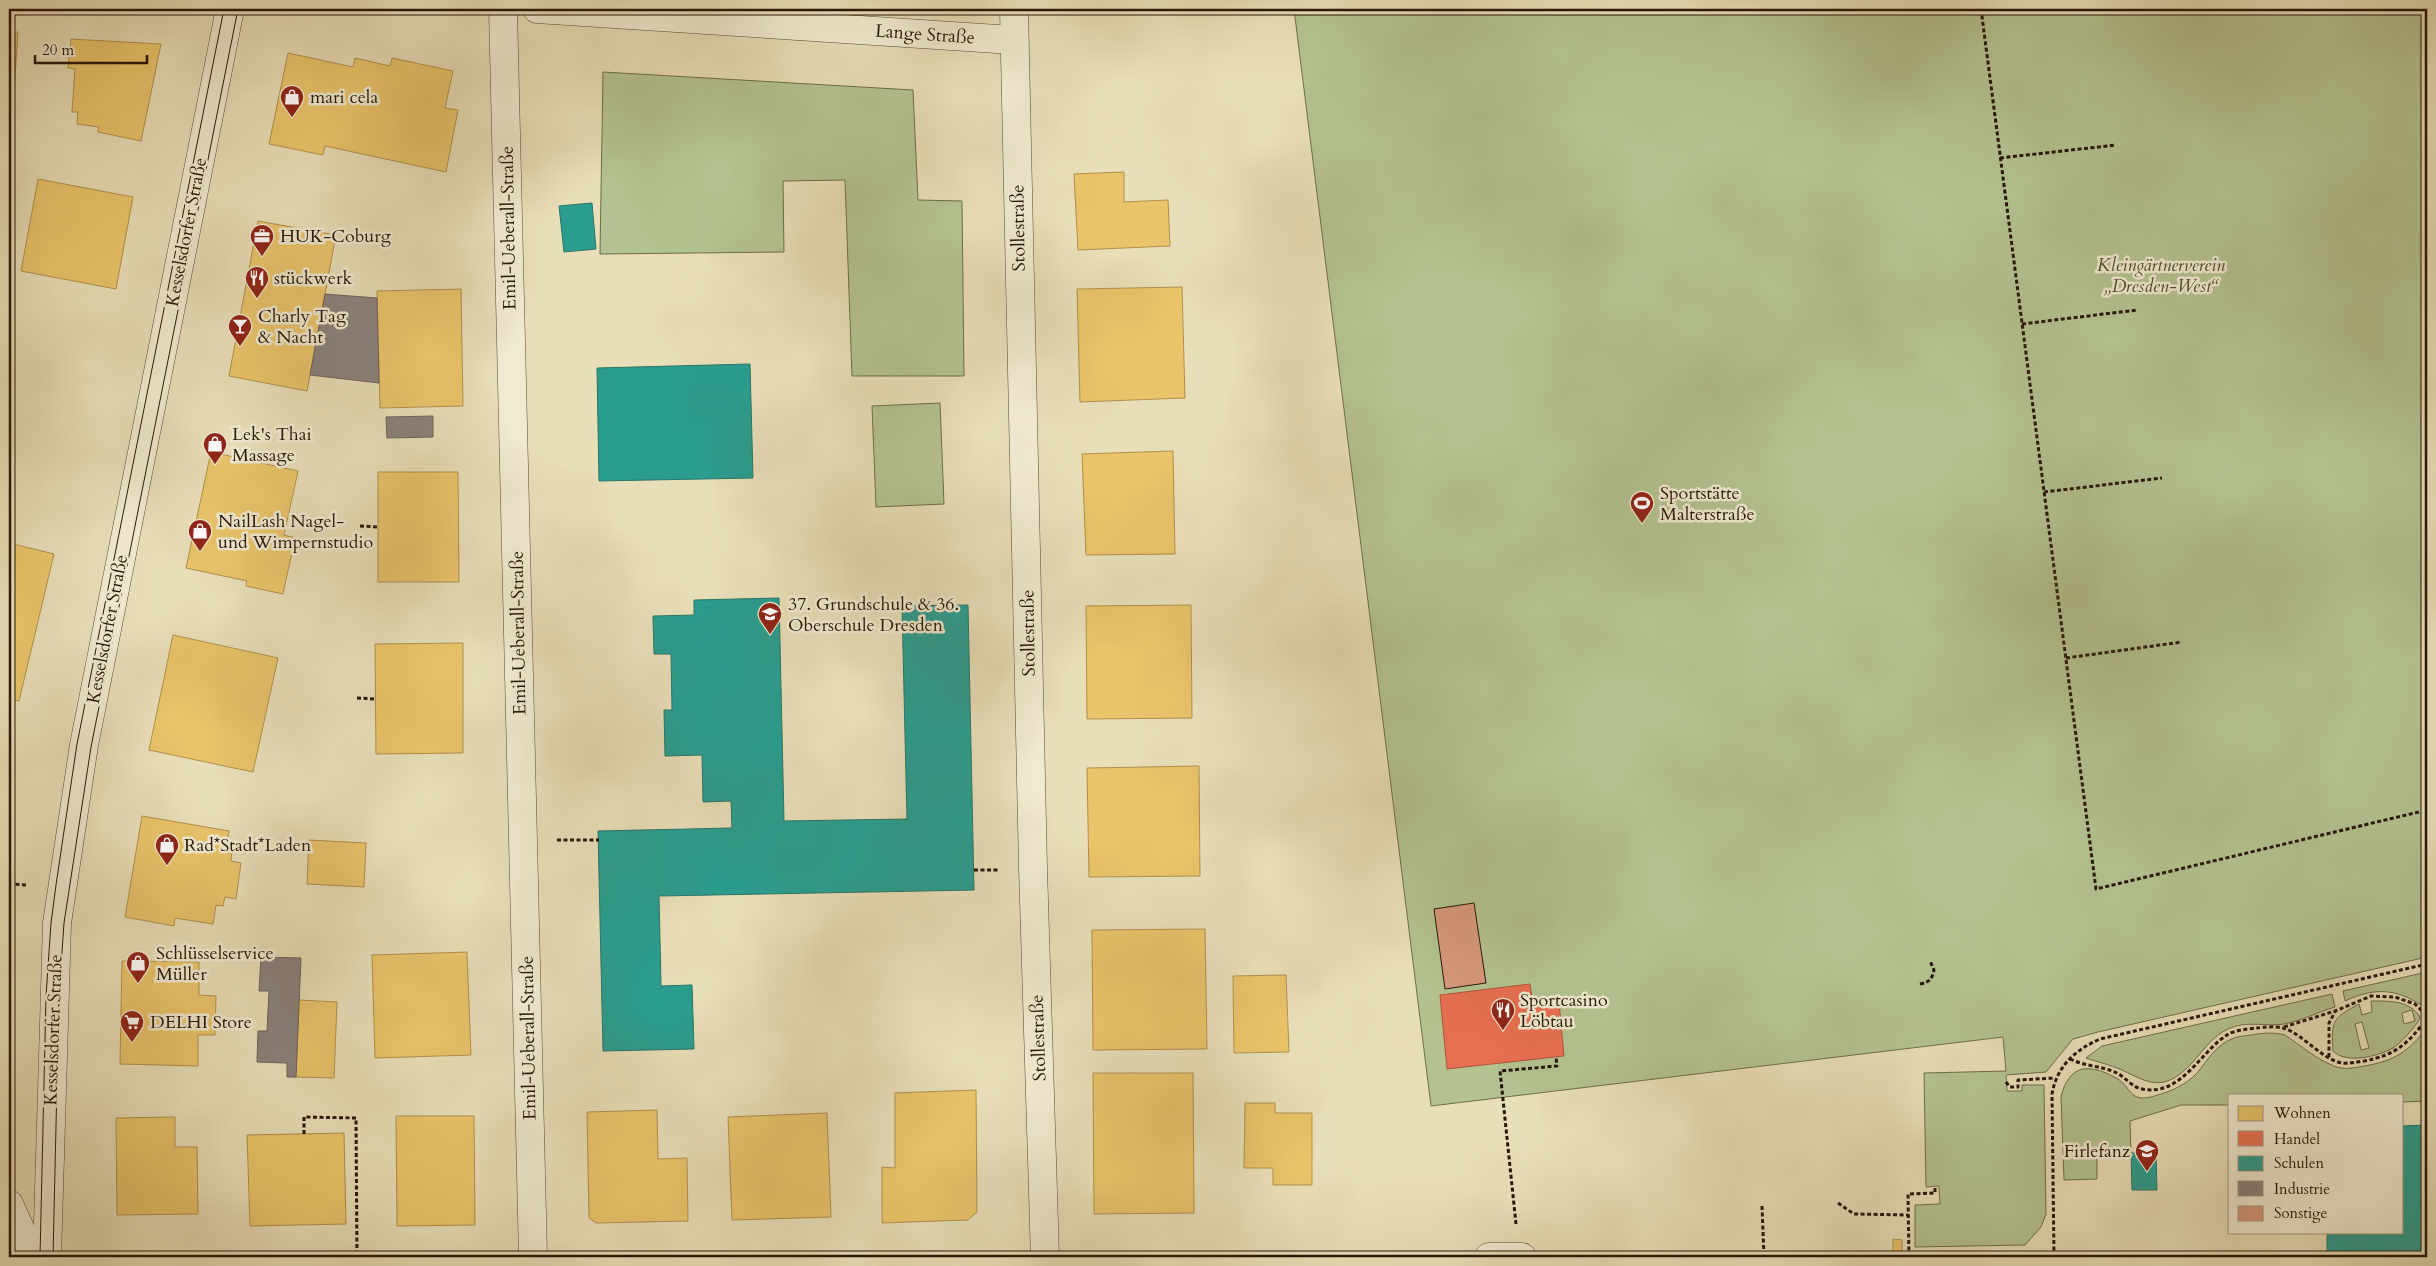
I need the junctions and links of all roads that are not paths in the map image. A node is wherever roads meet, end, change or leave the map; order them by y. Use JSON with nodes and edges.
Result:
{"nodes":[{"id":1,"x":230,"y":9,"type":"edge"},
{"id":2,"x":502,"y":9,"type":"edge"},
{"id":3,"x":537,"y":9,"type":"edge"},
{"id":4,"x":1014,"y":9,"type":"edge"},
{"id":5,"x":1013,"y":40,"type":"junction"},
{"id":6,"x":9,"y":1204,"type":"edge"},
{"id":7,"x":32,"y":1257,"type":"edge"},
{"id":8,"x":47,"y":1257,"type":"edge"},
{"id":9,"x":533,"y":1257,"type":"edge"},
{"id":10,"x":1045,"y":1257,"type":"edge"},
{"id":11,"x":1489,"y":1257,"type":"edge"},
{"id":12,"x":1520,"y":1257,"type":"edge"}],
"edges":[{"from":1,"to":8,"type":"street","name":"Kesselsdorfer Straße"},
{"from":2,"to":9,"type":"street","name":"Emil-Ueberall-Straße"},
{"from":3,"to":5,"type":"street","name":"Lange Straße"},
{"from":4,"to":5,"type":"street","name":"Stollestraße"},
{"from":5,"to":10,"type":"street","name":"Stollestraße"},
{"from":6,"to":7,"type":"street"},
{"from":11,"to":12,"type":"street"}]}
